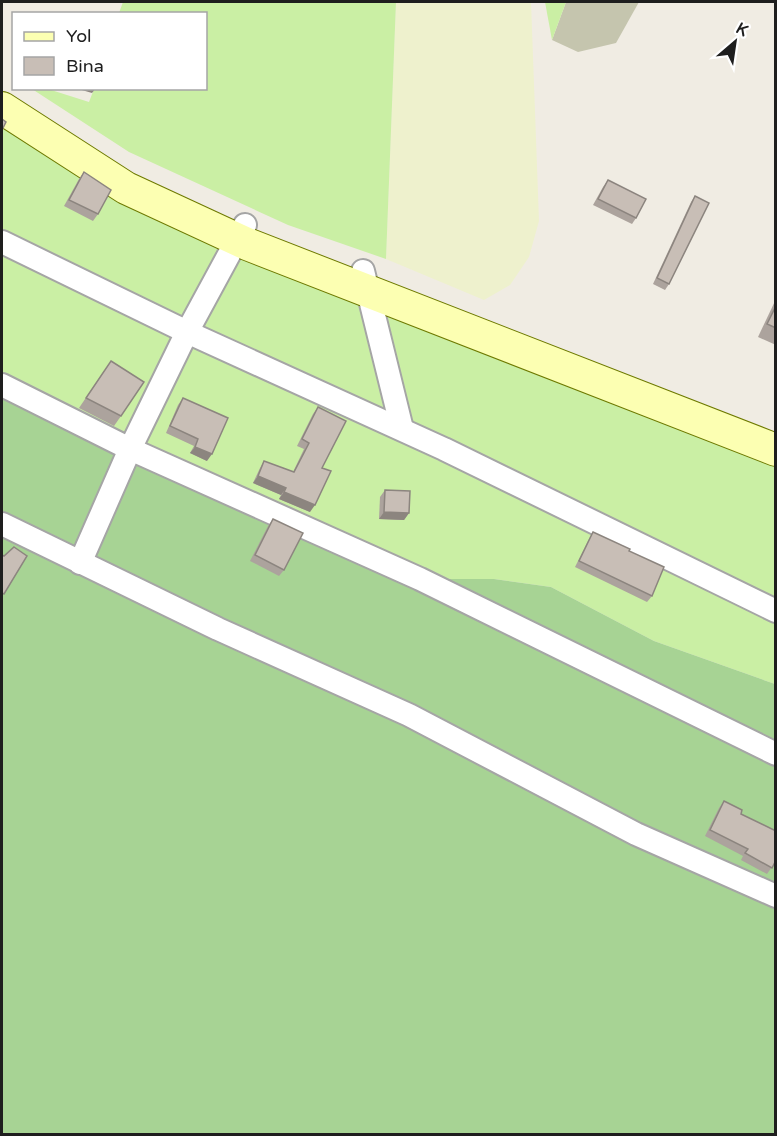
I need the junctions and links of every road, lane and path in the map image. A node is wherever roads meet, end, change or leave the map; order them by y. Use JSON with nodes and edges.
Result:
{"nodes":[{"id":1,"x":2,"y":91,"type":"edge"},
{"id":2,"x":2,"y":108,"type":"edge"},
{"id":3,"x":241,"y":232,"type":"junction"},
{"id":4,"x":2,"y":242,"type":"edge"},
{"id":5,"x":365,"y":281,"type":"junction"},
{"id":6,"x":188,"y":332,"type":"junction"},
{"id":7,"x":2,"y":385,"type":"edge"},
{"id":8,"x":402,"y":429,"type":"junction"},
{"id":9,"x":776,"y":431,"type":"edge"},
{"id":10,"x":130,"y":449,"type":"junction"},
{"id":11,"x":776,"y":450,"type":"edge"},
{"id":12,"x":2,"y":524,"type":"edge"},
{"id":13,"x":80,"y":563,"type":"junction"},
{"id":14,"x":776,"y":611,"type":"edge"},
{"id":15,"x":776,"y":754,"type":"edge"},
{"id":16,"x":776,"y":896,"type":"edge"}],
"edges":[{"from":1,"to":3,"type":"main road"},
{"from":2,"to":3,"type":"main road"},
{"from":3,"to":5,"type":"main road"},
{"from":3,"to":6,"type":"street"},
{"from":4,"to":6,"type":"street"},
{"from":5,"to":8,"type":"street"},
{"from":5,"to":9,"type":"main road"},
{"from":5,"to":11,"type":"main road"},
{"from":6,"to":8,"type":"street"},
{"from":6,"to":10,"type":"street"},
{"from":7,"to":10,"type":"street"},
{"from":8,"to":14,"type":"street"},
{"from":10,"to":13,"type":"street"},
{"from":10,"to":15,"type":"street"},
{"from":12,"to":13,"type":"street"},
{"from":13,"to":16,"type":"street"}]}
